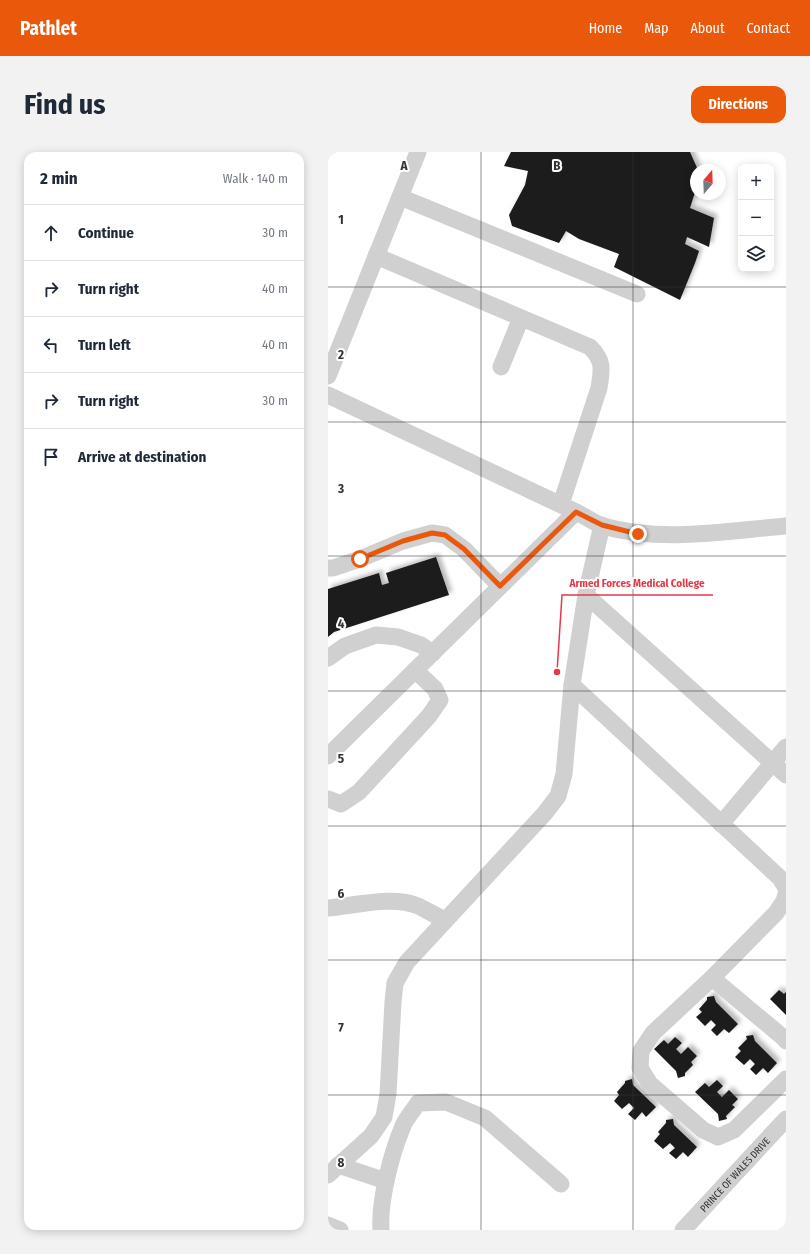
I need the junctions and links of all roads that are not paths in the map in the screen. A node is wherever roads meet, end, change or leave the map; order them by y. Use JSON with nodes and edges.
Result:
{"nodes":[{"id":1,"x":418,"y":152,"type":"edge"},
{"id":2,"x":400,"y":197,"type":"junction"},
{"id":3,"x":376,"y":256,"type":"junction"},
{"id":4,"x":637,"y":294,"type":"dead end"},
{"id":5,"x":521,"y":318,"type":"junction"},
{"id":6,"x":502,"y":367,"type":"dead end"},
{"id":7,"x":328,"y":376,"type":"edge"},
{"id":8,"x":328,"y":394,"type":"edge"},
{"id":9,"x":561,"y":504,"type":"junction"},
{"id":10,"x":576,"y":512,"type":"junction"},
{"id":11,"x":602,"y":525,"type":"junction"},
{"id":12,"x":786,"y":526,"type":"edge"},
{"id":13,"x":328,"y":568,"type":"edge"},
{"id":14,"x":500,"y":586,"type":"junction"},
{"id":15,"x":586,"y":595,"type":"junction"},
{"id":16,"x":433,"y":653,"type":"junction"},
{"id":17,"x":328,"y":658,"type":"edge"},
{"id":18,"x":415,"y":670,"type":"junction"},
{"id":19,"x":572,"y":685,"type":"junction"},
{"id":20,"x":786,"y":746,"type":"edge"},
{"id":21,"x":328,"y":756,"type":"edge"},
{"id":22,"x":772,"y":762,"type":"junction"},
{"id":23,"x":786,"y":775,"type":"edge"},
{"id":24,"x":328,"y":799,"type":"edge"},
{"id":25,"x":722,"y":824,"type":"junction"},
{"id":26,"x":786,"y":888,"type":"edge"},
{"id":27,"x":786,"y":894,"type":"edge"},
{"id":28,"x":328,"y":908,"type":"edge"},
{"id":29,"x":445,"y":920,"type":"junction"},
{"id":30,"x":712,"y":978,"type":"junction"},
{"id":31,"x":786,"y":1042,"type":"edge"},
{"id":32,"x":786,"y":1079,"type":"edge"},
{"id":33,"x":786,"y":1119,"type":"edge"},
{"id":34,"x":333,"y":1170,"type":"edge"},
{"id":35,"x":386,"y":1181,"type":"junction"},
{"id":36,"x":561,"y":1184,"type":"dead end"},
{"id":37,"x":328,"y":1225,"type":"edge"},
{"id":38,"x":340,"y":1230,"type":"edge"},
{"id":39,"x":381,"y":1230,"type":"edge"},
{"id":40,"x":683,"y":1230,"type":"edge"}],
"edges":[{"from":1,"to":2,"type":"street"},
{"from":2,"to":3,"type":"street"},
{"from":2,"to":4,"type":"street"},
{"from":3,"to":5,"type":"street"},
{"from":3,"to":7,"type":"street"},
{"from":5,"to":6,"type":"street"},
{"from":5,"to":9,"type":"street"},
{"from":8,"to":9,"type":"street"},
{"from":9,"to":10,"type":"street"},
{"from":10,"to":11,"type":"street"},
{"from":10,"to":14,"type":"street"},
{"from":11,"to":12,"type":"street"},
{"from":11,"to":15,"type":"street"},
{"from":13,"to":14,"type":"street"},
{"from":14,"to":16,"type":"street"},
{"from":15,"to":19,"type":"street"},
{"from":15,"to":22,"type":"street"},
{"from":16,"to":17,"type":"street"},
{"from":16,"to":18,"type":"street"},
{"from":18,"to":21,"type":"street"},
{"from":18,"to":24,"type":"street"},
{"from":19,"to":25,"type":"street"},
{"from":19,"to":29,"type":"street"},
{"from":20,"to":22,"type":"street"},
{"from":22,"to":23,"type":"street"},
{"from":22,"to":25,"type":"street"},
{"from":25,"to":26,"type":"street"},
{"from":27,"to":30,"type":"street"},
{"from":28,"to":29,"type":"street"},
{"from":29,"to":34,"type":"street"},
{"from":30,"to":31,"type":"street"},
{"from":30,"to":32,"type":"street"},
{"from":33,"to":40,"type":"street","name":"PRINCE OF WALES DRIVE"},
{"from":34,"to":35,"type":"street"},
{"from":35,"to":36,"type":"street"},
{"from":35,"to":39,"type":"street"},
{"from":37,"to":38,"type":"street"}]}
